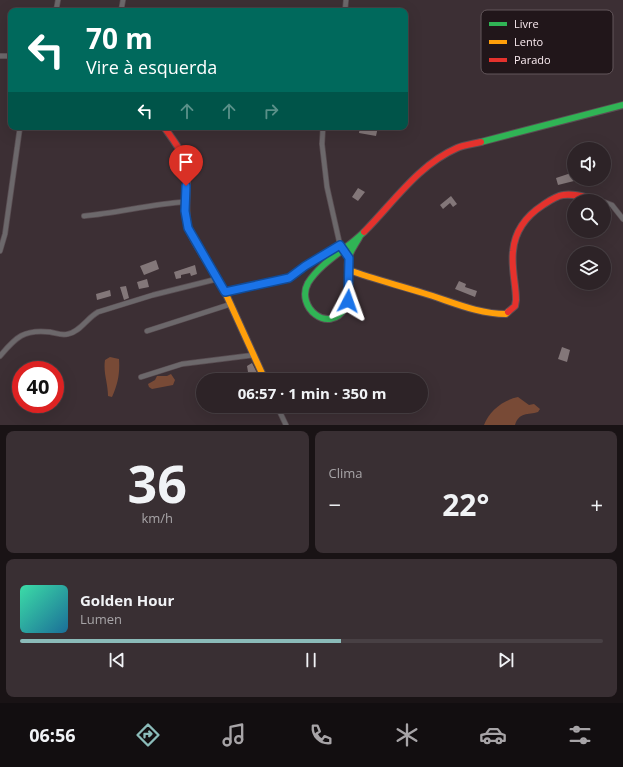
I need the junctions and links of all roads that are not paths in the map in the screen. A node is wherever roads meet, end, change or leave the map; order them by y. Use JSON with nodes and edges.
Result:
{"nodes":[{"id":1,"x":623,"y":105,"type":"edge"},
{"id":2,"x":19,"y":130,"type":"edge"},
{"id":3,"x":166,"y":130,"type":"edge"},
{"id":4,"x":322,"y":130,"type":"edge"},
{"id":5,"x":567,"y":195,"type":"edge"},
{"id":6,"x":185,"y":202,"type":"junction"},
{"id":7,"x":611,"y":205,"type":"edge"},
{"id":8,"x":84,"y":216,"type":"dead end"},
{"id":9,"x":623,"y":220,"type":"edge"},
{"id":10,"x":2,"y":234,"type":"edge"},
{"id":11,"x":360,"y":236,"type":"junction"},
{"id":12,"x":342,"y":248,"type":"junction"},
{"id":13,"x":0,"y":252,"type":"edge"},
{"id":14,"x":349,"y":258,"type":"junction"},
{"id":15,"x":348,"y":270,"type":"junction"},
{"id":16,"x":217,"y":279,"type":"junction"},
{"id":17,"x":225,"y":292,"type":"junction"},
{"id":18,"x":231,"y":304,"type":"junction"},
{"id":19,"x":147,"y":331,"type":"dead end"},
{"id":20,"x":0,"y":356,"type":"edge"},
{"id":21,"x":254,"y":356,"type":"junction"},
{"id":22,"x":262,"y":373,"type":"edge"},
{"id":23,"x":140,"y":377,"type":"dead end"},
{"id":24,"x":280,"y":413,"type":"edge"},
{"id":25,"x":286,"y":425,"type":"edge"}],
"edges":[{"from":1,"to":11,"type":"street"},
{"from":2,"to":10,"type":"street"},
{"from":3,"to":6,"type":"street"},
{"from":4,"to":12,"type":"street"},
{"from":5,"to":15,"type":"street"},
{"from":6,"to":8,"type":"street"},
{"from":6,"to":16,"type":"street"},
{"from":7,"to":9,"type":"street"},
{"from":10,"to":13,"type":"street"},
{"from":11,"to":12,"type":"street"},
{"from":11,"to":14,"type":"street"},
{"from":12,"to":14,"type":"street"},
{"from":12,"to":15,"type":"street"},
{"from":12,"to":17,"type":"street"},
{"from":14,"to":15,"type":"street"},
{"from":16,"to":17,"type":"street"},
{"from":16,"to":20,"type":"street"},
{"from":17,"to":18,"type":"street"},
{"from":18,"to":19,"type":"street"},
{"from":18,"to":21,"type":"street"},
{"from":21,"to":22,"type":"street"},
{"from":21,"to":23,"type":"street"},
{"from":24,"to":25,"type":"street"}]}
